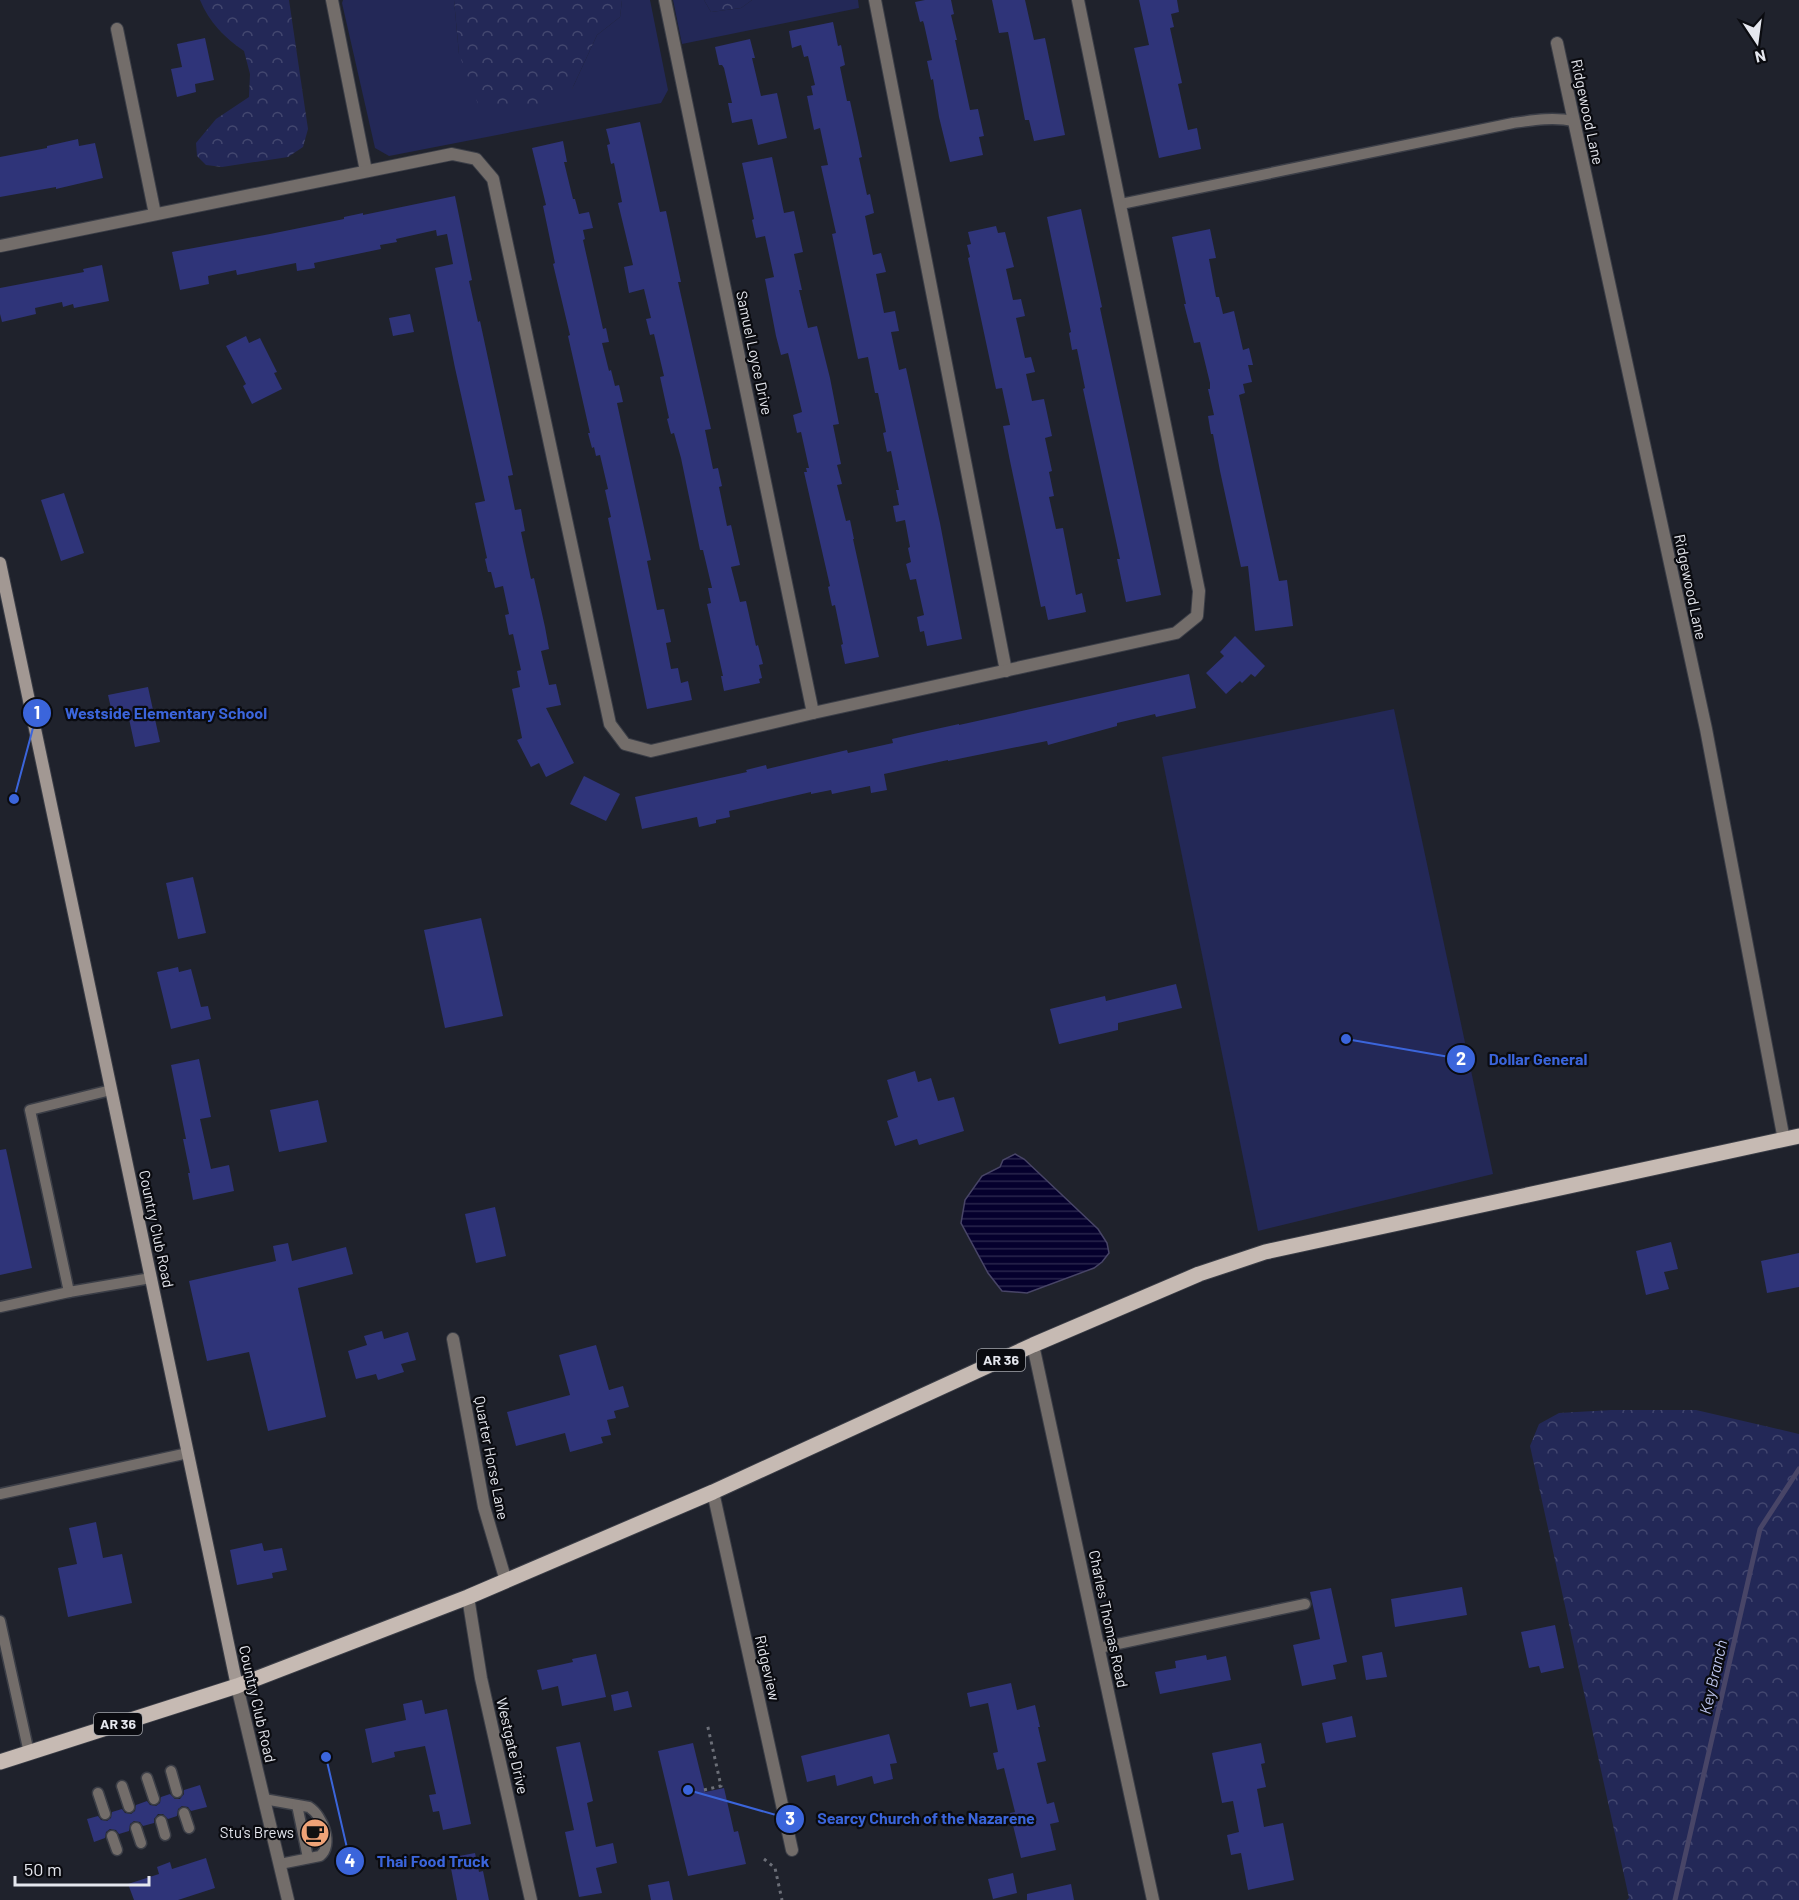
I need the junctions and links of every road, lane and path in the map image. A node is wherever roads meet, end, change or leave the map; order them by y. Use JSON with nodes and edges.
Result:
{"nodes":[{"id":1,"x":332,"y":0,"type":"edge"},
{"id":2,"x":665,"y":0,"type":"edge"},
{"id":3,"x":875,"y":0,"type":"edge"},
{"id":4,"x":1078,"y":0,"type":"edge"},
{"id":5,"x":117,"y":28,"type":"dead end"},
{"id":6,"x":1557,"y":43,"type":"dead end"},
{"id":7,"x":1574,"y":121,"type":"junction"},
{"id":8,"x":366,"y":171,"type":"junction"},
{"id":9,"x":1121,"y":204,"type":"junction"},
{"id":10,"x":155,"y":214,"type":"junction"},
{"id":11,"x":0,"y":246,"type":"edge"},
{"id":12,"x":0,"y":563,"type":"edge"},
{"id":13,"x":1006,"y":671,"type":"junction"},
{"id":14,"x":813,"y":712,"type":"junction"},
{"id":15,"x":111,"y":1090,"type":"junction"},
{"id":16,"x":1791,"y":1138,"type":"edge"},
{"id":17,"x":151,"y":1278,"type":"junction"},
{"id":18,"x":69,"y":1292,"type":"junction"},
{"id":19,"x":0,"y":1307,"type":"edge"},
{"id":20,"x":453,"y":1339,"type":"dead end"},
{"id":21,"x":1033,"y":1345,"type":"junction"},
{"id":22,"x":188,"y":1453,"type":"junction"},
{"id":23,"x":713,"y":1492,"type":"junction"},
{"id":24,"x":0,"y":1494,"type":"edge"},
{"id":25,"x":506,"y":1581,"type":"junction"},
{"id":26,"x":468,"y":1597,"type":"junction"},
{"id":27,"x":1305,"y":1604,"type":"dead end"},
{"id":28,"x":0,"y":1621,"type":"edge"},
{"id":29,"x":1099,"y":1648,"type":"junction"},
{"id":30,"x":237,"y":1686,"type":"junction"},
{"id":31,"x":707,"y":1723,"type":"dead end"},
{"id":32,"x":29,"y":1753,"type":"junction"},
{"id":33,"x":0,"y":1762,"type":"edge"},
{"id":34,"x":171,"y":1771,"type":"dead end"},
{"id":35,"x":147,"y":1778,"type":"dead end"},
{"id":36,"x":122,"y":1786,"type":"dead end"},
{"id":37,"x":704,"y":1790,"type":"dead end"},
{"id":38,"x":177,"y":1792,"type":"dead end"},
{"id":39,"x":98,"y":1793,"type":"dead end"},
{"id":40,"x":154,"y":1799,"type":"dead end"},
{"id":41,"x":264,"y":1799,"type":"junction"},
{"id":42,"x":297,"y":1804,"type":"junction"},
{"id":43,"x":129,"y":1807,"type":"dead end"},
{"id":44,"x":184,"y":1813,"type":"dead end"},
{"id":45,"x":105,"y":1814,"type":"dead end"},
{"id":46,"x":160,"y":1821,"type":"dead end"},
{"id":47,"x":136,"y":1828,"type":"dead end"},
{"id":48,"x":189,"y":1828,"type":"dead end"},
{"id":49,"x":165,"y":1835,"type":"dead end"},
{"id":50,"x":112,"y":1836,"type":"dead end"},
{"id":51,"x":141,"y":1843,"type":"dead end"},
{"id":52,"x":117,"y":1850,"type":"dead end"},
{"id":53,"x":792,"y":1850,"type":"dead end"},
{"id":54,"x":308,"y":1858,"type":"junction"},
{"id":55,"x":764,"y":1859,"type":"dead end"},
{"id":56,"x":280,"y":1864,"type":"junction"},
{"id":57,"x":288,"y":1900,"type":"edge"},
{"id":58,"x":531,"y":1900,"type":"edge"},
{"id":59,"x":782,"y":1900,"type":"edge"},
{"id":60,"x":1153,"y":1900,"type":"edge"}],
"edges":[{"from":1,"to":8,"type":"street"},
{"from":2,"to":14,"type":"street","name":"Samuel Loyce Drive"},
{"from":3,"to":13,"type":"street"},
{"from":4,"to":9,"type":"street"},
{"from":5,"to":10,"type":"street"},
{"from":6,"to":7,"type":"street","name":"Ridgewood Lane"},
{"from":7,"to":9,"type":"lane"},
{"from":7,"to":16,"type":"street","name":"Ridgewood Lane"},
{"from":8,"to":10,"type":"street"},
{"from":8,"to":14,"type":"street"},
{"from":9,"to":13,"type":"street"},
{"from":10,"to":11,"type":"street"},
{"from":12,"to":15,"type":"street","name":"Country Club Road"},
{"from":13,"to":14,"type":"street"},
{"from":15,"to":17,"type":"street","name":"Country Club Road"},
{"from":15,"to":18,"type":"lane"},
{"from":16,"to":21,"type":"main road","number":"AR 36"},
{"from":17,"to":18,"type":"lane"},
{"from":17,"to":22,"type":"street","name":"Country Club Road"},
{"from":18,"to":19,"type":"lane"},
{"from":20,"to":25,"type":"street","name":"Quarter Horse Lane"},
{"from":21,"to":23,"type":"main road","number":"AR 36"},
{"from":21,"to":29,"type":"street","name":"Charles Thomas Road"},
{"from":22,"to":24,"type":"lane"},
{"from":22,"to":30,"type":"street","name":"Country Club Road"},
{"from":23,"to":25,"type":"main road","number":"AR 36"},
{"from":23,"to":53,"type":"street","name":"Ridgeview"},
{"from":25,"to":26,"type":"main road","number":"AR 36"},
{"from":26,"to":30,"type":"main road","number":"AR 36"},
{"from":26,"to":58,"type":"street","name":"Westgate Drive"},
{"from":27,"to":29,"type":"lane"},
{"from":28,"to":32,"type":"lane"},
{"from":29,"to":60,"type":"street","name":"Charles Thomas Road"},
{"from":30,"to":32,"type":"main road","number":"AR 36"},
{"from":30,"to":41,"type":"street","name":"Country Club Road"},
{"from":31,"to":37,"type":"path"},
{"from":32,"to":33,"type":"main road","number":"AR 36"},
{"from":34,"to":38,"type":"lane"},
{"from":35,"to":40,"type":"lane"},
{"from":36,"to":43,"type":"lane"},
{"from":39,"to":45,"type":"lane"},
{"from":41,"to":42,"type":"lane"},
{"from":41,"to":56,"type":"street","name":"Country Club Road"},
{"from":42,"to":54,"type":"lane"},
{"from":42,"to":54,"type":"lane"},
{"from":44,"to":48,"type":"lane"},
{"from":46,"to":49,"type":"lane"},
{"from":47,"to":51,"type":"lane"},
{"from":50,"to":52,"type":"lane"},
{"from":54,"to":56,"type":"lane"},
{"from":55,"to":59,"type":"path"},
{"from":56,"to":57,"type":"street","name":"Country Club Road"}]}
